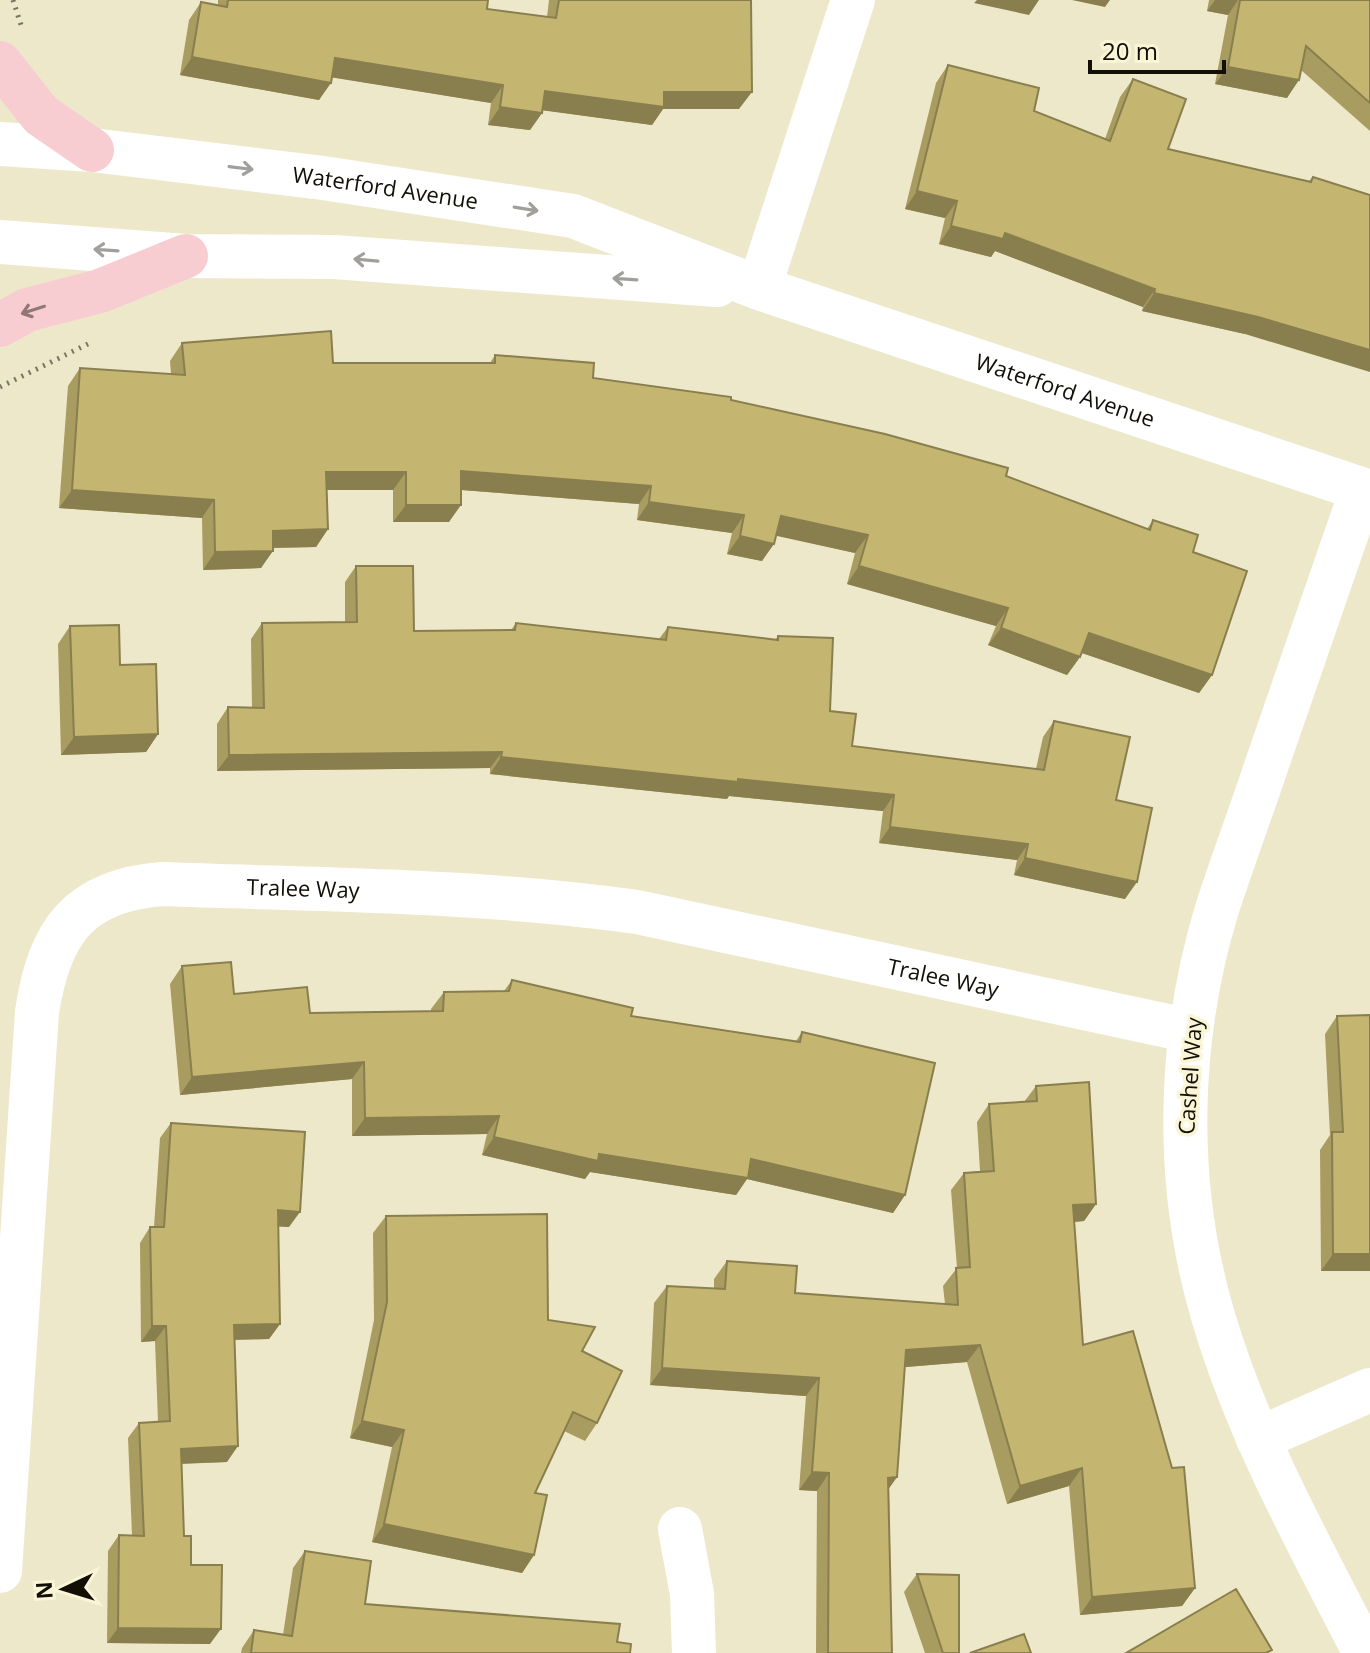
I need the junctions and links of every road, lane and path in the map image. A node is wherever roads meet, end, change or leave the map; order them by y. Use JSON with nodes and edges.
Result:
{"nodes":[{"id":1,"x":853,"y":0,"type":"edge"},
{"id":2,"x":0,"y":63,"type":"edge"},
{"id":3,"x":0,"y":144,"type":"edge"},
{"id":4,"x":92,"y":150,"type":"junction"},
{"id":5,"x":0,"y":242,"type":"edge"},
{"id":6,"x":186,"y":256,"type":"junction"},
{"id":7,"x":759,"y":288,"type":"junction"},
{"id":8,"x":0,"y":325,"type":"edge"},
{"id":9,"x":101,"y":338,"type":"dead end"},
{"id":10,"x":0,"y":387,"type":"edge"},
{"id":11,"x":1366,"y":491,"type":"edge"},
{"id":12,"x":1191,"y":1031,"type":"junction"},
{"id":13,"x":1370,"y":1390,"type":"edge"},
{"id":14,"x":1258,"y":1439,"type":"junction"},
{"id":15,"x":680,"y":1529,"type":"dead end"},
{"id":16,"x":0,"y":1571,"type":"edge"},
{"id":17,"x":694,"y":1653,"type":"edge"},
{"id":18,"x":1365,"y":1653,"type":"edge"}],
"edges":[{"from":1,"to":7,"type":"street"},
{"from":2,"to":4,"type":"main road"},
{"from":3,"to":4,"type":"street","name":"Waterford Avenue"},
{"from":4,"to":7,"type":"street","name":"Waterford Avenue","one_way":true},
{"from":6,"to":5,"type":"street","name":"Waterford Avenue","one_way":true},
{"from":7,"to":6,"type":"street","name":"Waterford Avenue","one_way":true},
{"from":6,"to":8,"type":"main road","one_way":true},
{"from":7,"to":11,"type":"street","name":"Waterford Avenue"},
{"from":9,"to":10,"type":"path"},
{"from":11,"to":12,"type":"street","name":"Cashel Way"},
{"from":12,"to":14,"type":"street","name":"Cashel Way"},
{"from":12,"to":16,"type":"street","name":"Tralee Way"},
{"from":13,"to":14,"type":"street"},
{"from":14,"to":18,"type":"street","name":"Cashel Way"},
{"from":15,"to":17,"type":"street"}]}
